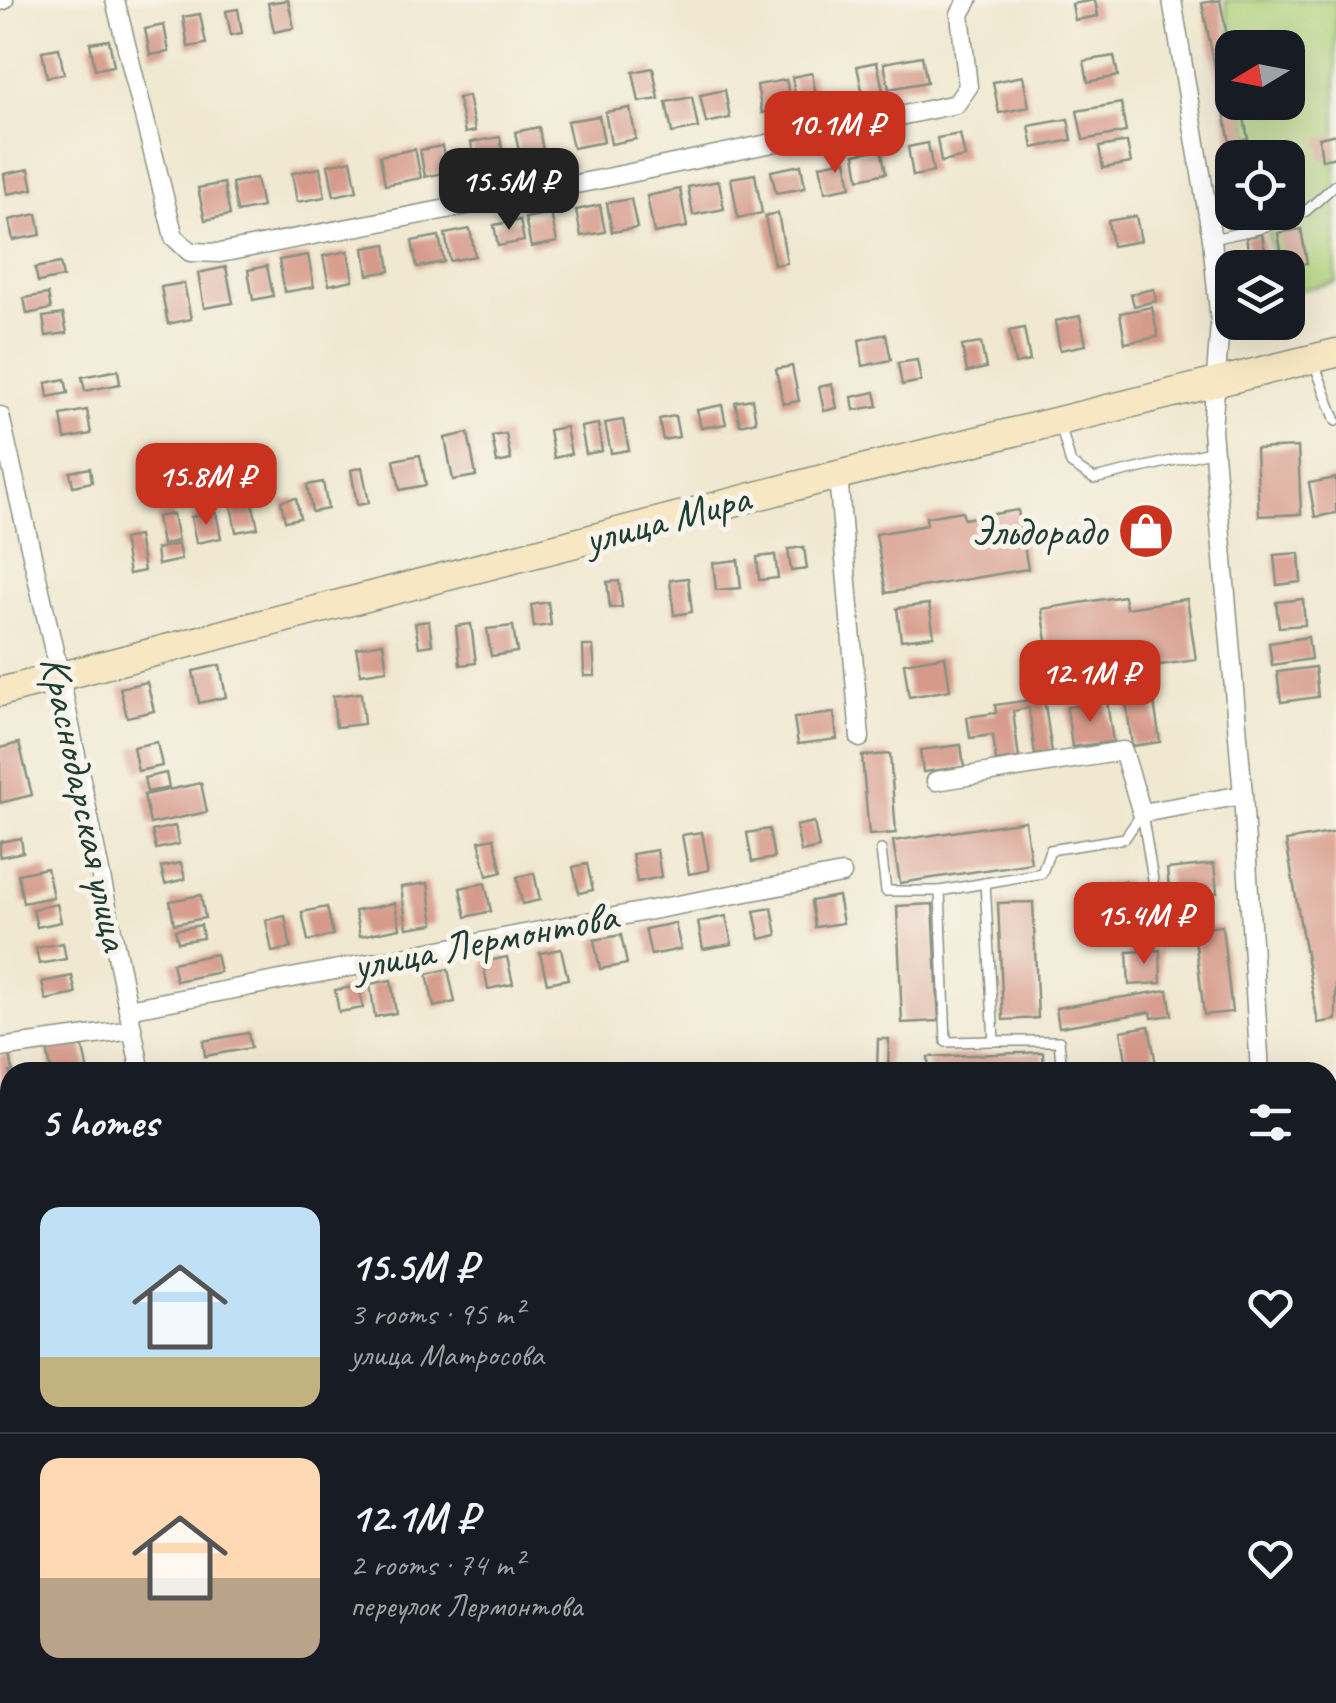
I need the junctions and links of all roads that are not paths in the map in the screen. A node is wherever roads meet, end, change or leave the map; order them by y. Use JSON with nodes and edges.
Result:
{"nodes":[{"id":1,"x":115,"y":0,"type":"edge"},
{"id":2,"x":968,"y":0,"type":"edge"},
{"id":3,"x":1172,"y":0,"type":"edge"},
{"id":4,"x":1336,"y":184,"type":"edge"},
{"id":5,"x":1212,"y":240,"type":"junction"},
{"id":6,"x":1324,"y":356,"type":"edge"},
{"id":7,"x":1218,"y":380,"type":"junction"},
{"id":8,"x":0,"y":416,"type":"edge"},
{"id":9,"x":1058,"y":420,"type":"junction"},
{"id":10,"x":1336,"y":422,"type":"edge"},
{"id":11,"x":1214,"y":451,"type":"junction"},
{"id":12,"x":838,"y":475,"type":"junction"},
{"id":13,"x":60,"y":677,"type":"junction"},
{"id":14,"x":0,"y":692,"type":"edge"},
{"id":15,"x":860,"y":738,"type":"dead end"},
{"id":16,"x":936,"y":781,"type":"dead end"},
{"id":17,"x":1243,"y":795,"type":"junction"},
{"id":18,"x":1142,"y":813,"type":"junction"},
{"id":19,"x":881,"y":850,"type":"dead end"},
{"id":20,"x":842,"y":874,"type":"dead end"},
{"id":21,"x":985,"y":882,"type":"junction"},
{"id":22,"x":940,"y":891,"type":"junction"},
{"id":23,"x":1162,"y":935,"type":"dead end"},
{"id":24,"x":128,"y":1009,"type":"junction"},
{"id":25,"x":132,"y":1030,"type":"junction"},
{"id":26,"x":994,"y":1041,"type":"junction"},
{"id":27,"x":0,"y":1048,"type":"edge"},
{"id":28,"x":139,"y":1062,"type":"edge"},
{"id":29,"x":1061,"y":1062,"type":"edge"},
{"id":30,"x":1259,"y":1062,"type":"edge"}],
"edges":[{"from":1,"to":2,"type":"street"},
{"from":3,"to":5,"type":"street"},
{"from":4,"to":5,"type":"lane"},
{"from":5,"to":7,"type":"street"},
{"from":6,"to":7,"type":"main road","name":"улица Мира"},
{"from":6,"to":10,"type":"lane"},
{"from":7,"to":9,"type":"main road","name":"улица Мира"},
{"from":7,"to":11,"type":"street"},
{"from":8,"to":13,"type":"street","name":"Краснодарская улица"},
{"from":9,"to":11,"type":"lane"},
{"from":9,"to":12,"type":"main road","name":"улица Мира"},
{"from":11,"to":17,"type":"street"},
{"from":12,"to":13,"type":"main road","name":"улица Мира"},
{"from":12,"to":15,"type":"street"},
{"from":13,"to":14,"type":"main road","name":"улица Мира"},
{"from":13,"to":24,"type":"street","name":"Краснодарская улица"},
{"from":16,"to":18,"type":"street"},
{"from":17,"to":18,"type":"street"},
{"from":17,"to":30,"type":"street"},
{"from":18,"to":21,"type":"lane"},
{"from":18,"to":23,"type":"lane"},
{"from":19,"to":22,"type":"lane"},
{"from":20,"to":24,"type":"street","name":"улица Лермонтова"},
{"from":21,"to":22,"type":"lane"},
{"from":21,"to":26,"type":"lane"},
{"from":22,"to":26,"type":"lane"},
{"from":24,"to":25,"type":"street","name":"Краснодарская улица"},
{"from":25,"to":27,"type":"street"},
{"from":25,"to":28,"type":"street","name":"Краснодарская улица"},
{"from":26,"to":29,"type":"lane"}]}
